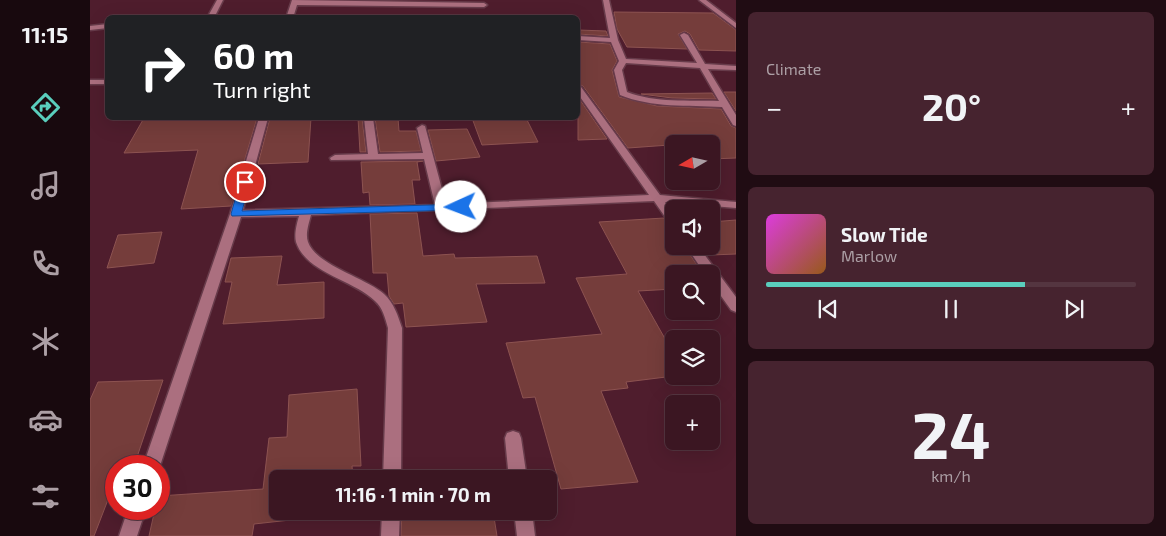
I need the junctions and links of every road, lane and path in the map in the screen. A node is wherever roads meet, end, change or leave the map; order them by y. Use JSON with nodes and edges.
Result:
{"nodes":[{"id":1,"x":220,"y":0,"type":"edge"},
{"id":2,"x":606,"y":0,"type":"edge"},
{"id":3,"x":702,"y":0,"type":"edge"},
{"id":4,"x":294,"y":2,"type":"edge"},
{"id":5,"x":484,"y":5,"type":"edge"},
{"id":6,"x":212,"y":15,"type":"edge"},
{"id":7,"x":290,"y":15,"type":"edge"},
{"id":8,"x":105,"y":26,"type":"edge"},
{"id":9,"x":736,"y":26,"type":"edge"},
{"id":10,"x":90,"y":28,"type":"edge"},
{"id":11,"x":684,"y":35,"type":"dead end"},
{"id":12,"x":580,"y":38,"type":"edge"},
{"id":13,"x":614,"y":40,"type":"junction"},
{"id":14,"x":623,"y":61,"type":"junction"},
{"id":15,"x":703,"y":67,"type":"junction"},
{"id":16,"x":736,"y":68,"type":"edge"},
{"id":17,"x":90,"y":82,"type":"edge"},
{"id":18,"x":105,"y":82,"type":"edge"},
{"id":19,"x":580,"y":93,"type":"edge"},
{"id":20,"x":723,"y":104,"type":"junction"},
{"id":21,"x":262,"y":120,"type":"edge"},
{"id":22,"x":368,"y":120,"type":"edge"},
{"id":23,"x":735,"y":120,"type":"edge"},
{"id":24,"x":422,"y":128,"type":"dead end"},
{"id":25,"x":429,"y":156,"type":"junction"},
{"id":26,"x":373,"y":157,"type":"junction"},
{"id":27,"x":336,"y":158,"type":"dead end"},
{"id":28,"x":657,"y":198,"type":"junction"},
{"id":29,"x":736,"y":205,"type":"edge"},
{"id":30,"x":442,"y":208,"type":"junction"},
{"id":31,"x":665,"y":209,"type":"edge"},
{"id":32,"x":306,"y":212,"type":"junction"},
{"id":33,"x":236,"y":214,"type":"junction"},
{"id":34,"x":698,"y":255,"type":"edge"},
{"id":35,"x":736,"y":307,"type":"edge"},
{"id":36,"x":513,"y":438,"type":"dead end"},
{"id":37,"x":155,"y":455,"type":"edge"},
{"id":38,"x":392,"y":470,"type":"edge"},
{"id":39,"x":517,"y":470,"type":"edge"},
{"id":40,"x":133,"y":520,"type":"edge"},
{"id":41,"x":391,"y":520,"type":"edge"},
{"id":42,"x":524,"y":520,"type":"edge"},
{"id":43,"x":128,"y":536,"type":"edge"},
{"id":44,"x":390,"y":536,"type":"edge"},
{"id":45,"x":526,"y":536,"type":"edge"}],
"edges":[{"from":1,"to":6,"type":"street"},
{"from":2,"to":13,"type":"street"},
{"from":3,"to":9,"type":"street"},
{"from":4,"to":5,"type":"street"},
{"from":4,"to":7,"type":"street"},
{"from":8,"to":10,"type":"street"},
{"from":11,"to":15,"type":"street"},
{"from":12,"to":13,"type":"street"},
{"from":13,"to":14,"type":"street"},
{"from":14,"to":15,"type":"street"},
{"from":14,"to":20,"type":"street"},
{"from":15,"to":16,"type":"street"},
{"from":15,"to":20,"type":"street"},
{"from":17,"to":18,"type":"street"},
{"from":19,"to":28,"type":"street"},
{"from":20,"to":23,"type":"street"},
{"from":21,"to":33,"type":"street"},
{"from":22,"to":26,"type":"street"},
{"from":24,"to":25,"type":"street"},
{"from":25,"to":26,"type":"street"},
{"from":25,"to":30,"type":"street"},
{"from":26,"to":27,"type":"street"},
{"from":28,"to":29,"type":"street"},
{"from":28,"to":30,"type":"street"},
{"from":28,"to":31,"type":"street"},
{"from":30,"to":32,"type":"street"},
{"from":32,"to":33,"type":"street"},
{"from":32,"to":38,"type":"street"},
{"from":33,"to":37,"type":"street"},
{"from":34,"to":35,"type":"street"},
{"from":36,"to":39,"type":"street"},
{"from":40,"to":43,"type":"street"},
{"from":41,"to":44,"type":"street"},
{"from":42,"to":45,"type":"street"}]}
